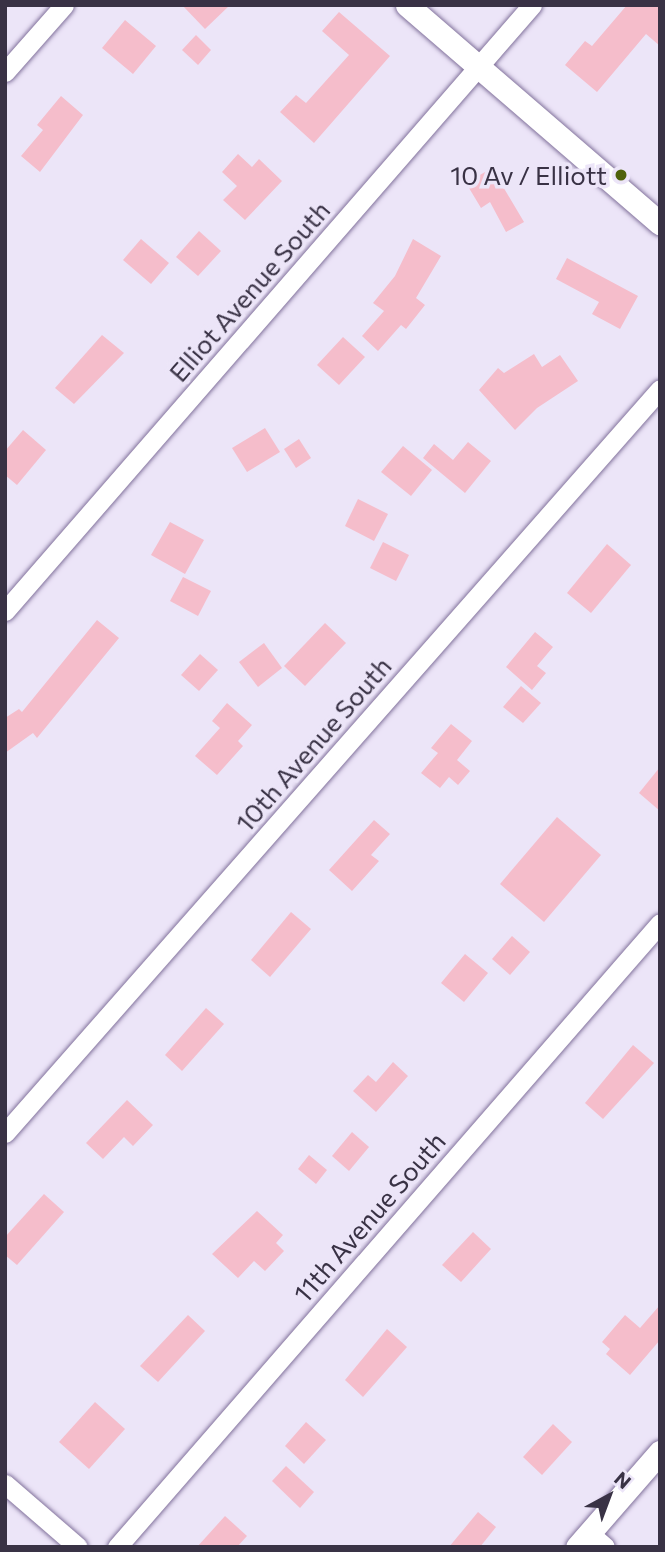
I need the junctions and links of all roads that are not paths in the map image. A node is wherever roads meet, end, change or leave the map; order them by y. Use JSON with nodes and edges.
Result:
{"nodes":[{"id":1,"x":64,"y":5,"type":"edge"},
{"id":2,"x":407,"y":5,"type":"edge"},
{"id":3,"x":532,"y":5,"type":"edge"},
{"id":4,"x":478,"y":67,"type":"junction"},
{"id":5,"x":5,"y":72,"type":"edge"},
{"id":6,"x":660,"y":223,"type":"edge"},
{"id":7,"x":660,"y":389,"type":"edge"},
{"id":8,"x":5,"y":611,"type":"edge"},
{"id":9,"x":660,"y":923,"type":"edge"},
{"id":10,"x":5,"y":1133,"type":"edge"},
{"id":11,"x":660,"y":1452,"type":"edge"},
{"id":12,"x":5,"y":1484,"type":"edge"},
{"id":13,"x":590,"y":1542,"type":"edge"},
{"id":14,"x":78,"y":1547,"type":"edge"},
{"id":15,"x":117,"y":1547,"type":"edge"}],
"edges":[{"from":1,"to":5,"type":"street"},
{"from":2,"to":4,"type":"street"},
{"from":3,"to":4,"type":"street","name":"Elliot Avenue South"},
{"from":4,"to":6,"type":"street"},
{"from":4,"to":8,"type":"street","name":"Elliot Avenue South"},
{"from":7,"to":10,"type":"street","name":"10th Avenue South"},
{"from":9,"to":15,"type":"street","name":"11th Avenue South"},
{"from":11,"to":13,"type":"street"},
{"from":12,"to":14,"type":"street"}]}
